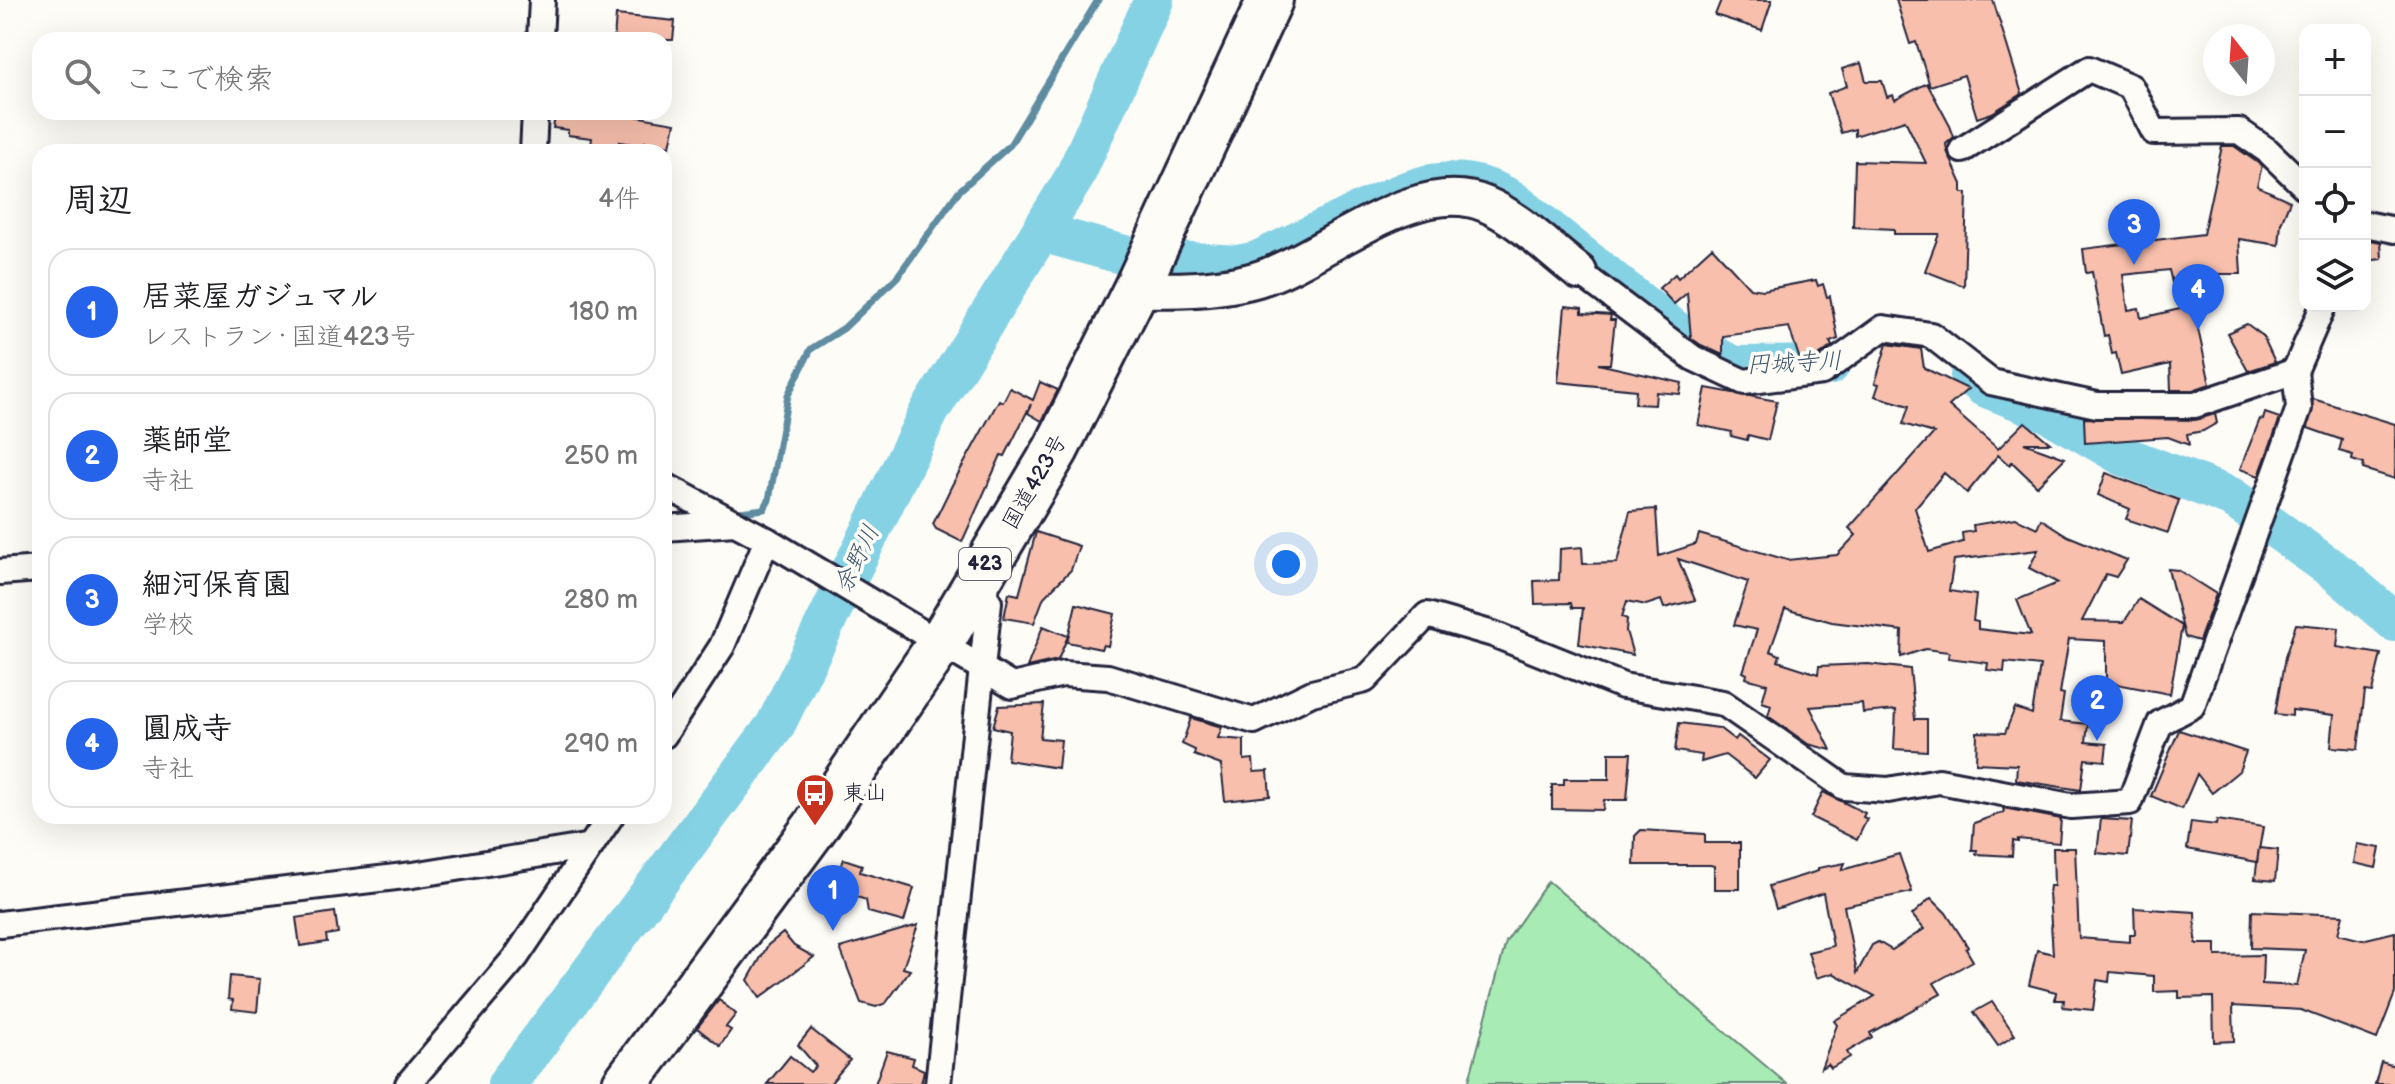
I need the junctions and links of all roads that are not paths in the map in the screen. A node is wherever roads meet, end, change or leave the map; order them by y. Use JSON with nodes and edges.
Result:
{"nodes":[{"id":1,"x":542,"y":0,"type":"edge"},
{"id":2,"x":1270,"y":0,"type":"edge"},
{"id":3,"x":540,"y":32,"type":"edge"},
{"id":4,"x":535,"y":120,"type":"edge"},
{"id":5,"x":533,"y":144,"type":"edge"},
{"id":6,"x":1962,"y":150,"type":"dead end"},
{"id":7,"x":2299,"y":181,"type":"edge"},
{"id":8,"x":2371,"y":225,"type":"edge"},
{"id":9,"x":2395,"y":230,"type":"edge"},
{"id":10,"x":1579,"y":272,"type":"joint"},
{"id":11,"x":1136,"y":289,"type":"junction"},
{"id":12,"x":2320,"y":312,"type":"edge"},
{"id":13,"x":2295,"y":371,"type":"junction"},
{"id":14,"x":672,"y":489,"type":"edge"},
{"id":15,"x":735,"y":523,"type":"junction"},
{"id":16,"x":672,"y":527,"type":"edge"},
{"id":17,"x":773,"y":543,"type":"junction"},
{"id":18,"x":32,"y":570,"type":"edge"},
{"id":19,"x":0,"y":572,"type":"edge"},
{"id":20,"x":975,"y":582,"type":"junction"},
{"id":21,"x":942,"y":641,"type":"junction"},
{"id":22,"x":984,"y":667,"type":"junction"},
{"id":23,"x":672,"y":723,"type":"edge"},
{"id":24,"x":606,"y":824,"type":"edge"},
{"id":25,"x":591,"y":846,"type":"junction"},
{"id":26,"x":0,"y":924,"type":"edge"},
{"id":27,"x":408,"y":1084,"type":"edge"},
{"id":28,"x":625,"y":1084,"type":"edge"},
{"id":29,"x":938,"y":1084,"type":"edge"}],
"edges":[{"from":1,"to":3,"type":"street"},
{"from":2,"to":11,"type":"highway","name":"国道423号","number":"423"},
{"from":4,"to":5,"type":"street"},
{"from":6,"to":7,"type":"street"},
{"from":8,"to":9,"type":"street"},
{"from":10,"to":11,"type":"street"},
{"from":10,"to":13,"type":"street"},
{"from":11,"to":20,"type":"highway","name":"国道423号","number":"423"},
{"from":12,"to":13,"type":"street"},
{"from":13,"to":22,"type":"street"},
{"from":14,"to":15,"type":"street"},
{"from":15,"to":16,"type":"street"},
{"from":15,"to":17,"type":"street"},
{"from":17,"to":21,"type":"street"},
{"from":17,"to":23,"type":"street"},
{"from":18,"to":19,"type":"street"},
{"from":20,"to":21,"type":"highway","name":"国道423号","number":"423"},
{"from":20,"to":22,"type":"street"},
{"from":21,"to":22,"type":"street"},
{"from":21,"to":28,"type":"highway","name":"国道423号","number":"423"},
{"from":22,"to":29,"type":"street"},
{"from":24,"to":25,"type":"street"},
{"from":25,"to":26,"type":"street"},
{"from":25,"to":27,"type":"street"}]}
